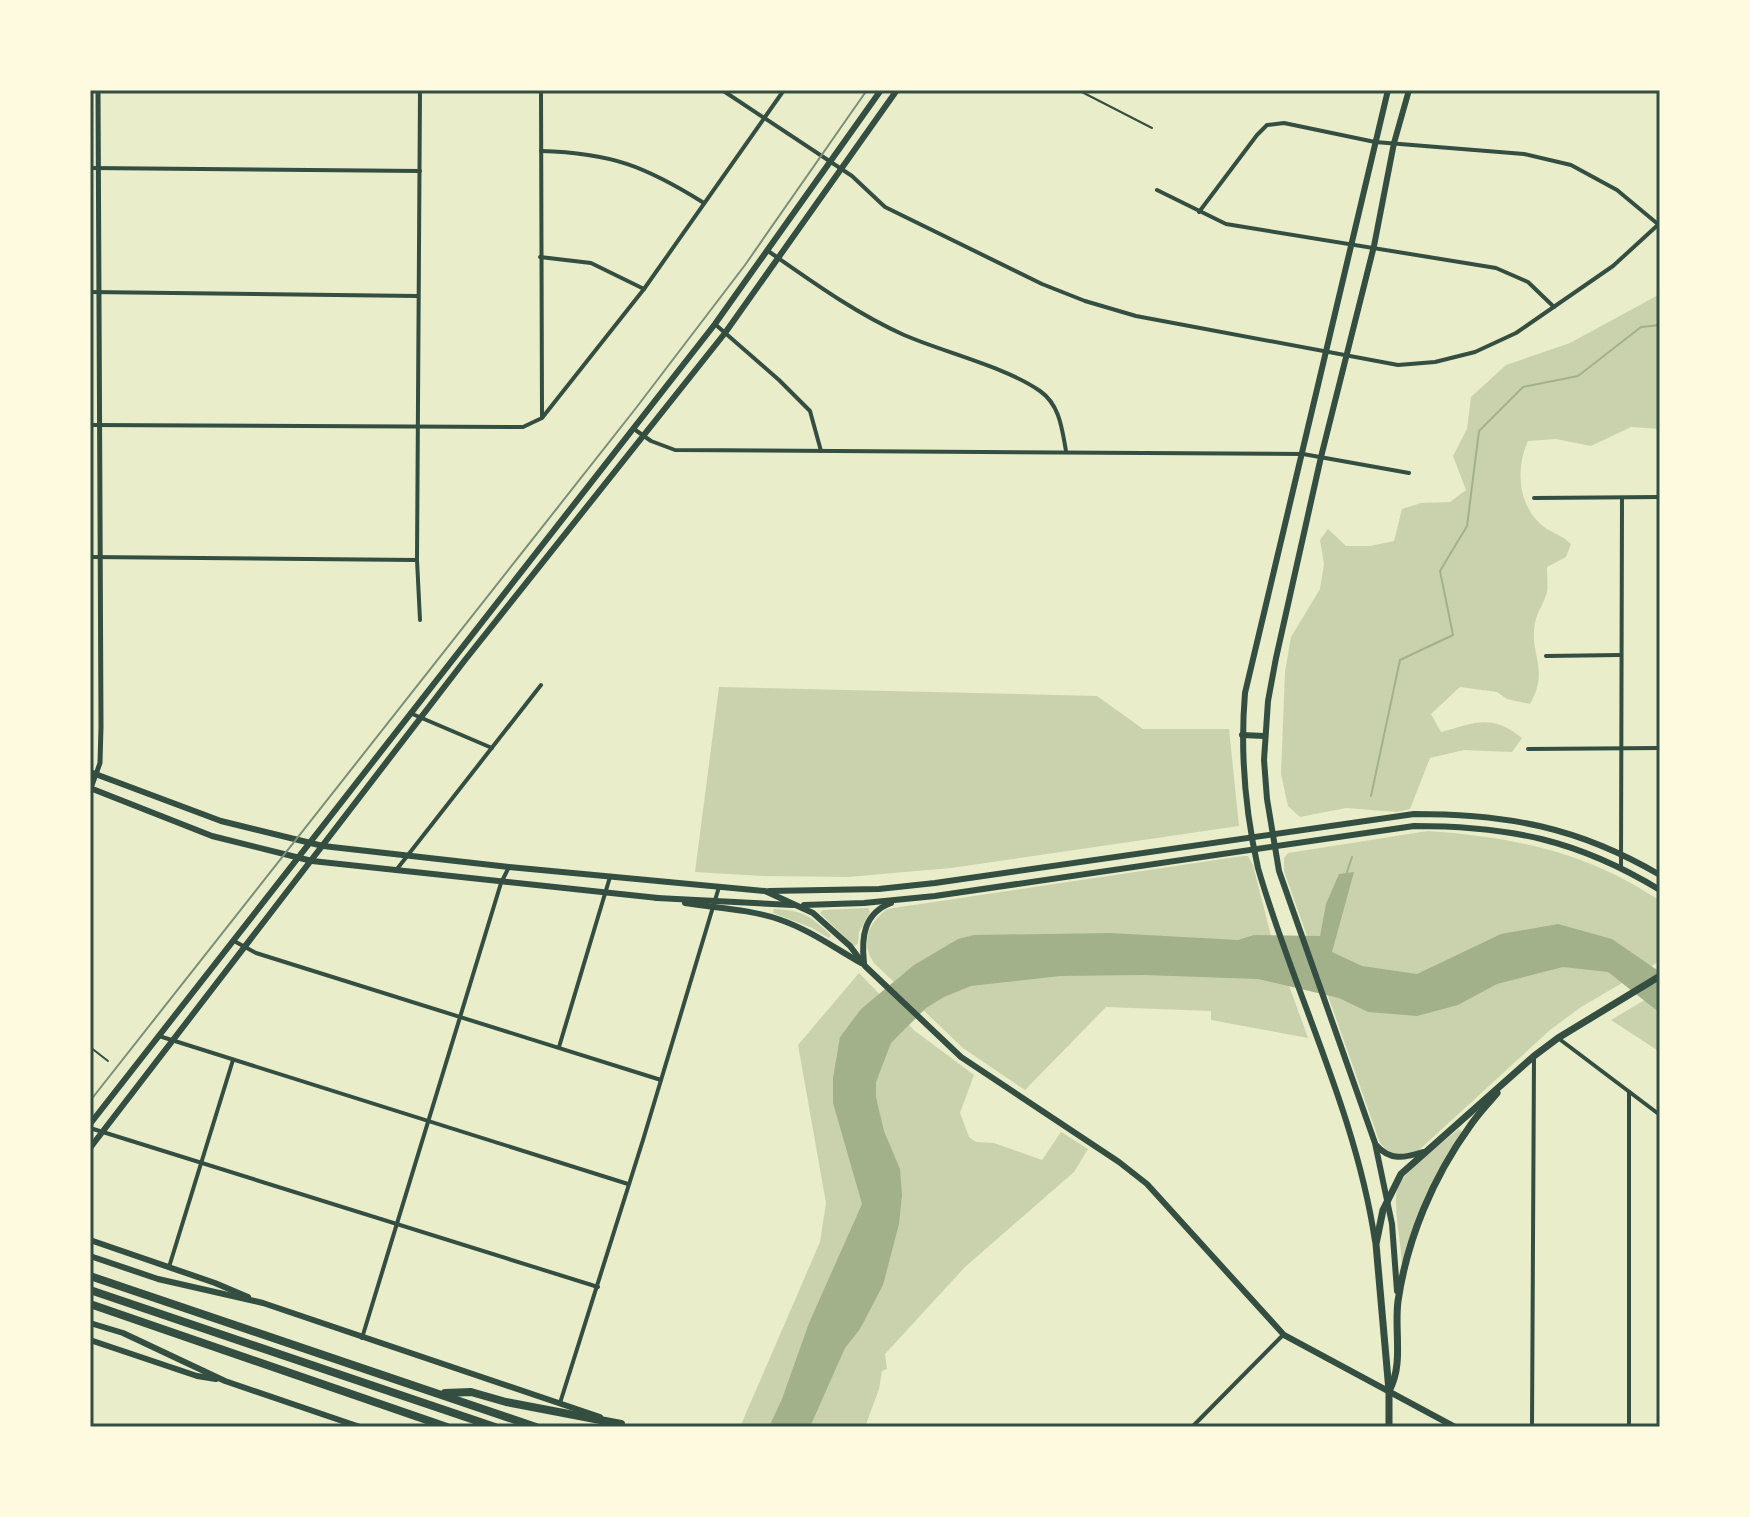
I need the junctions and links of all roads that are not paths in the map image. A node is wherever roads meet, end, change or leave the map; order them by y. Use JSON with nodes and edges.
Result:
{"nodes":[{"id":1,"x":98,"y":90,"type":"edge"},
{"id":2,"x":420,"y":90,"type":"edge"},
{"id":3,"x":541,"y":90,"type":"edge"},
{"id":4,"x":722,"y":90,"type":"edge"},
{"id":5,"x":784,"y":90,"type":"edge"},
{"id":6,"x":881,"y":90,"type":"edge"},
{"id":7,"x":897,"y":90,"type":"edge"},
{"id":8,"x":1078,"y":90,"type":"edge"},
{"id":9,"x":1388,"y":90,"type":"edge"},
{"id":10,"x":1409,"y":90,"type":"edge"},
{"id":11,"x":765,"y":116,"type":"junction"},
{"id":12,"x":1152,"y":128,"type":"dead end"},
{"id":13,"x":1375,"y":142,"type":"junction"},
{"id":14,"x":1394,"y":143,"type":"junction"},
{"id":15,"x":541,"y":151,"type":"junction"},
{"id":16,"x":831,"y":162,"type":"junction"},
{"id":17,"x":94,"y":168,"type":"edge"},
{"id":18,"x":841,"y":169,"type":"junction"},
{"id":19,"x":420,"y":171,"type":"junction"},
{"id":20,"x":1157,"y":190,"type":"dead end"},
{"id":21,"x":704,"y":203,"type":"junction"},
{"id":22,"x":1199,"y":212,"type":"junction"},
{"id":23,"x":1659,"y":224,"type":"edge"},
{"id":24,"x":1353,"y":243,"type":"junction"},
{"id":25,"x":1374,"y":246,"type":"junction"},
{"id":26,"x":768,"y":251,"type":"junction"},
{"id":27,"x":540,"y":257,"type":"junction"},
{"id":28,"x":779,"y":258,"type":"junction"},
{"id":29,"x":644,"y":289,"type":"junction"},
{"id":30,"x":90,"y":292,"type":"edge"},
{"id":31,"x":99,"y":292,"type":"junction"},
{"id":32,"x":418,"y":296,"type":"junction"},
{"id":33,"x":1554,"y":307,"type":"junction"},
{"id":34,"x":715,"y":324,"type":"junction"},
{"id":35,"x":725,"y":333,"type":"junction"},
{"id":36,"x":1327,"y":353,"type":"junction"},
{"id":37,"x":1346,"y":356,"type":"junction"},
{"id":38,"x":542,"y":418,"type":"junction"},
{"id":39,"x":90,"y":425,"type":"edge"},
{"id":40,"x":98,"y":425,"type":"junction"},
{"id":41,"x":419,"y":426,"type":"junction"},
{"id":42,"x":634,"y":429,"type":"junction"},
{"id":43,"x":644,"y":437,"type":"junction"},
{"id":44,"x":821,"y":451,"type":"junction"},
{"id":45,"x":1066,"y":451,"type":"junction"},
{"id":46,"x":1303,"y":454,"type":"junction"},
{"id":47,"x":1321,"y":457,"type":"junction"},
{"id":48,"x":1409,"y":473,"type":"dead end"},
{"id":49,"x":1660,"y":497,"type":"edge"},
{"id":50,"x":1534,"y":498,"type":"dead end"},
{"id":51,"x":1622,"y":498,"type":"junction"},
{"id":52,"x":90,"y":557,"type":"edge"},
{"id":53,"x":99,"y":558,"type":"junction"},
{"id":54,"x":417,"y":560,"type":"junction"},
{"id":55,"x":420,"y":620,"type":"dead end"},
{"id":56,"x":1620,"y":655,"type":"junction"},
{"id":57,"x":1546,"y":656,"type":"dead end"},
{"id":58,"x":541,"y":685,"type":"dead end"},
{"id":59,"x":409,"y":713,"type":"junction"},
{"id":60,"x":420,"y":719,"type":"junction"},
{"id":61,"x":1242,"y":735,"type":"junction"},
{"id":62,"x":1264,"y":736,"type":"junction"},
{"id":63,"x":492,"y":748,"type":"junction"},
{"id":64,"x":1660,"y":748,"type":"edge"},
{"id":65,"x":1528,"y":749,"type":"dead end"},
{"id":66,"x":1621,"y":749,"type":"junction"},
{"id":67,"x":93,"y":774,"type":"edge"},
{"id":68,"x":90,"y":789,"type":"edge"},
{"id":69,"x":1414,"y":814,"type":"junction"},
{"id":70,"x":1527,"y":821,"type":"junction"},
{"id":71,"x":1414,"y":826,"type":"junction"},
{"id":72,"x":1271,"y":834,"type":"junction"},
{"id":73,"x":1526,"y":834,"type":"junction"},
{"id":74,"x":1251,"y":836,"type":"junction"},
{"id":75,"x":309,"y":844,"type":"junction"},
{"id":76,"x":323,"y":846,"type":"junction"},
{"id":77,"x":1274,"y":847,"type":"junction"},
{"id":78,"x":1254,"y":850,"type":"junction"},
{"id":79,"x":1621,"y":852,"type":"junction"},
{"id":80,"x":407,"y":857,"type":"junction"},
{"id":81,"x":298,"y":858,"type":"junction"},
{"id":82,"x":312,"y":861,"type":"junction"},
{"id":83,"x":509,"y":867,"type":"junction"},
{"id":84,"x":1621,"y":867,"type":"junction"},
{"id":85,"x":396,"y":871,"type":"junction"},
{"id":86,"x":1660,"y":875,"type":"edge"},
{"id":87,"x":610,"y":876,"type":"junction"},
{"id":88,"x":501,"y":883,"type":"junction"},
{"id":89,"x":719,"y":887,"type":"junction"},
{"id":90,"x":1660,"y":890,"type":"edge"},
{"id":91,"x":765,"y":891,"type":"junction"},
{"id":92,"x":606,"y":894,"type":"junction"},
{"id":93,"x":898,"y":900,"type":"junction"},
{"id":94,"x":714,"y":904,"type":"junction"},
{"id":95,"x":801,"y":905,"type":"junction"},
{"id":96,"x":234,"y":941,"type":"junction"},
{"id":97,"x":246,"y":947,"type":"junction"},
{"id":98,"x":864,"y":966,"type":"junction"},
{"id":99,"x":1660,"y":976,"type":"edge"},
{"id":100,"x":460,"y":1016,"type":"junction"},
{"id":101,"x":159,"y":1036,"type":"junction"},
{"id":102,"x":1558,"y":1038,"type":"junction"},
{"id":103,"x":173,"y":1040,"type":"junction"},
{"id":104,"x":90,"y":1047,"type":"edge"},
{"id":105,"x":559,"y":1047,"type":"junction"},
{"id":106,"x":1534,"y":1056,"type":"junction"},
{"id":107,"x":233,"y":1060,"type":"junction"},
{"id":108,"x":108,"y":1061,"type":"dead end"},
{"id":109,"x":661,"y":1080,"type":"junction"},
{"id":110,"x":1503,"y":1085,"type":"junction"},
{"id":111,"x":1629,"y":1092,"type":"junction"},
{"id":112,"x":1660,"y":1115,"type":"edge"},
{"id":113,"x":429,"y":1119,"type":"junction"},
{"id":114,"x":90,"y":1126,"type":"edge"},
{"id":115,"x":101,"y":1132,"type":"junction"},
{"id":116,"x":1375,"y":1143,"type":"junction"},
{"id":117,"x":90,"y":1148,"type":"edge"},
{"id":118,"x":1423,"y":1152,"type":"junction"},
{"id":119,"x":201,"y":1163,"type":"junction"},
{"id":120,"x":628,"y":1184,"type":"junction"},
{"id":121,"x":1387,"y":1201,"type":"junction"},
{"id":122,"x":397,"y":1223,"type":"junction"},
{"id":123,"x":90,"y":1240,"type":"edge"},
{"id":124,"x":1376,"y":1244,"type":"junction"},
{"id":125,"x":90,"y":1256,"type":"edge"},
{"id":126,"x":169,"y":1267,"type":"junction"},
{"id":127,"x":90,"y":1276,"type":"edge"},
{"id":128,"x":598,"y":1287,"type":"junction"},
{"id":129,"x":90,"y":1290,"type":"edge"},
{"id":130,"x":1398,"y":1302,"type":"junction"},
{"id":131,"x":263,"y":1303,"type":"junction"},
{"id":132,"x":90,"y":1304,"type":"edge"},
{"id":133,"x":90,"y":1323,"type":"edge"},
{"id":134,"x":1284,"y":1335,"type":"junction"},
{"id":135,"x":362,"y":1338,"type":"junction"},
{"id":136,"x":90,"y":1340,"type":"edge"},
{"id":137,"x":225,"y":1381,"type":"junction"},
{"id":138,"x":1389,"y":1391,"type":"junction"},
{"id":139,"x":438,"y":1393,"type":"junction"},
{"id":140,"x":560,"y":1403,"type":"junction"},
{"id":141,"x":625,"y":1425,"type":"edge"},
{"id":142,"x":360,"y":1427,"type":"edge"},
{"id":143,"x":447,"y":1427,"type":"edge"},
{"id":144,"x":495,"y":1427,"type":"edge"},
{"id":145,"x":536,"y":1427,"type":"edge"},
{"id":146,"x":1192,"y":1427,"type":"edge"},
{"id":147,"x":1389,"y":1427,"type":"edge"},
{"id":148,"x":1455,"y":1427,"type":"edge"},
{"id":149,"x":1532,"y":1427,"type":"edge"},
{"id":150,"x":1629,"y":1427,"type":"edge"}],
"edges":[{"from":1,"to":17,"type":"street"},
{"from":2,"to":19,"type":"street"},
{"from":3,"to":15,"type":"street"},
{"from":4,"to":11,"type":"street"},
{"from":5,"to":11,"type":"street"},
{"from":6,"to":16,"type":"main road"},
{"from":7,"to":18,"type":"main road"},
{"from":8,"to":12,"type":"lane"},
{"from":9,"to":13,"type":"main road"},
{"from":10,"to":14,"type":"main road"},
{"from":11,"to":16,"type":"street"},
{"from":11,"to":21,"type":"street"},
{"from":13,"to":14,"type":"street"},
{"from":13,"to":22,"type":"street"},
{"from":13,"to":24,"type":"main road"},
{"from":14,"to":23,"type":"street"},
{"from":14,"to":25,"type":"main road"},
{"from":15,"to":21,"type":"street"},
{"from":15,"to":27,"type":"street"},
{"from":16,"to":18,"type":"street"},
{"from":16,"to":26,"type":"main road"},
{"from":17,"to":19,"type":"street"},
{"from":17,"to":31,"type":"street"},
{"from":18,"to":28,"type":"main road"},
{"from":18,"to":36,"type":"street"},
{"from":19,"to":32,"type":"street"},
{"from":20,"to":22,"type":"street"},
{"from":21,"to":29,"type":"street"},
{"from":22,"to":24,"type":"street"},
{"from":23,"to":33,"type":"street"},
{"from":24,"to":25,"type":"street"},
{"from":24,"to":36,"type":"main road"},
{"from":25,"to":33,"type":"street"},
{"from":25,"to":37,"type":"main road"},
{"from":26,"to":28,"type":"street"},
{"from":26,"to":34,"type":"main road"},
{"from":27,"to":29,"type":"street"},
{"from":27,"to":38,"type":"street"},
{"from":28,"to":35,"type":"main road"},
{"from":28,"to":45,"type":"street"},
{"from":29,"to":38,"type":"street"},
{"from":30,"to":31,"type":"street"},
{"from":31,"to":32,"type":"street"},
{"from":31,"to":40,"type":"street"},
{"from":32,"to":41,"type":"street"},
{"from":33,"to":37,"type":"street"},
{"from":34,"to":35,"type":"street"},
{"from":34,"to":42,"type":"main road"},
{"from":35,"to":43,"type":"main road"},
{"from":35,"to":44,"type":"street"},
{"from":36,"to":37,"type":"street"},
{"from":36,"to":46,"type":"main road"},
{"from":37,"to":47,"type":"main road"},
{"from":38,"to":41,"type":"street"},
{"from":39,"to":40,"type":"street"},
{"from":40,"to":41,"type":"street"},
{"from":40,"to":53,"type":"street"},
{"from":41,"to":54,"type":"street"},
{"from":42,"to":43,"type":"street"},
{"from":42,"to":59,"type":"main road"},
{"from":43,"to":44,"type":"street"},
{"from":43,"to":60,"type":"main road"},
{"from":44,"to":45,"type":"street"},
{"from":45,"to":46,"type":"street"},
{"from":46,"to":47,"type":"street"},
{"from":46,"to":61,"type":"main road"},
{"from":47,"to":48,"type":"street"},
{"from":47,"to":62,"type":"main road"},
{"from":49,"to":51,"type":"street"},
{"from":50,"to":51,"type":"street"},
{"from":51,"to":56,"type":"street"},
{"from":52,"to":53,"type":"street"},
{"from":53,"to":54,"type":"street"},
{"from":53,"to":67,"type":"street"},
{"from":54,"to":55,"type":"street"},
{"from":56,"to":57,"type":"street"},
{"from":56,"to":66,"type":"street"},
{"from":58,"to":63,"type":"street"},
{"from":59,"to":60,"type":"street"},
{"from":59,"to":75,"type":"main road"},
{"from":60,"to":63,"type":"street"},
{"from":60,"to":76,"type":"main road"},
{"from":61,"to":62,"type":"main road"},
{"from":61,"to":74,"type":"main road"},
{"from":62,"to":72,"type":"main road"},
{"from":63,"to":80,"type":"street"},
{"from":64,"to":66,"type":"street"},
{"from":65,"to":66,"type":"street"},
{"from":66,"to":79,"type":"street"},
{"from":67,"to":68,"type":"street"},
{"from":67,"to":75,"type":"main road"},
{"from":68,"to":81,"type":"main road"},
{"from":69,"to":70,"type":"main road"},
{"from":69,"to":71,"type":"main road"},
{"from":69,"to":72,"type":"main road"},
{"from":70,"to":73,"type":"main road"},
{"from":70,"to":79,"type":"main road"},
{"from":71,"to":73,"type":"main road"},
{"from":71,"to":77,"type":"main road"},
{"from":72,"to":74,"type":"main road"},
{"from":72,"to":77,"type":"main road"},
{"from":73,"to":84,"type":"main road"},
{"from":74,"to":78,"type":"main road"},
{"from":74,"to":91,"type":"main road"},
{"from":75,"to":76,"type":"main road"},
{"from":75,"to":81,"type":"main road"},
{"from":76,"to":80,"type":"main road"},
{"from":76,"to":82,"type":"main road"},
{"from":77,"to":78,"type":"main road"},
{"from":77,"to":116,"type":"main road"},
{"from":78,"to":93,"type":"main road"},
{"from":78,"to":124,"type":"main road"},
{"from":79,"to":84,"type":"street"},
{"from":79,"to":86,"type":"main road"},
{"from":80,"to":83,"type":"main road"},
{"from":80,"to":85,"type":"street"},
{"from":81,"to":82,"type":"main road"},
{"from":81,"to":96,"type":"main road"},
{"from":82,"to":85,"type":"main road"},
{"from":82,"to":97,"type":"main road"},
{"from":83,"to":87,"type":"main road"},
{"from":83,"to":88,"type":"street"},
{"from":84,"to":90,"type":"main road"},
{"from":85,"to":88,"type":"main road"},
{"from":87,"to":89,"type":"main road"},
{"from":87,"to":92,"type":"street"},
{"from":88,"to":92,"type":"main road"},
{"from":88,"to":100,"type":"street"},
{"from":89,"to":91,"type":"main road"},
{"from":89,"to":94,"type":"street"},
{"from":91,"to":95,"type":"main road"},
{"from":92,"to":94,"type":"main road"},
{"from":92,"to":105,"type":"street"},
{"from":93,"to":95,"type":"main road"},
{"from":93,"to":98,"type":"main road"},
{"from":94,"to":95,"type":"main road"},
{"from":94,"to":98,"type":"main road"},
{"from":94,"to":109,"type":"street"},
{"from":95,"to":98,"type":"main road"},
{"from":96,"to":97,"type":"street"},
{"from":96,"to":101,"type":"main road"},
{"from":97,"to":100,"type":"street"},
{"from":97,"to":103,"type":"main road"},
{"from":98,"to":134,"type":"main road"},
{"from":99,"to":102,"type":"main road"},
{"from":100,"to":105,"type":"street"},
{"from":100,"to":113,"type":"street"},
{"from":101,"to":103,"type":"street"},
{"from":101,"to":114,"type":"main road"},
{"from":102,"to":106,"type":"main road"},
{"from":102,"to":111,"type":"street"},
{"from":103,"to":107,"type":"street"},
{"from":103,"to":115,"type":"main road"},
{"from":104,"to":108,"type":"lane"},
{"from":105,"to":109,"type":"street"},
{"from":106,"to":110,"type":"main road"},
{"from":106,"to":149,"type":"street"},
{"from":107,"to":113,"type":"street"},
{"from":107,"to":119,"type":"street"},
{"from":109,"to":120,"type":"street"},
{"from":110,"to":118,"type":"main road"},
{"from":110,"to":130,"type":"main road"},
{"from":111,"to":112,"type":"street"},
{"from":111,"to":150,"type":"street"},
{"from":113,"to":120,"type":"street"},
{"from":113,"to":122,"type":"street"},
{"from":114,"to":115,"type":"street"},
{"from":115,"to":117,"type":"main road"},
{"from":115,"to":119,"type":"street"},
{"from":116,"to":118,"type":"main road"},
{"from":116,"to":121,"type":"main road"},
{"from":118,"to":121,"type":"main road"},
{"from":119,"to":122,"type":"street"},
{"from":119,"to":126,"type":"street"},
{"from":120,"to":128,"type":"street"},
{"from":121,"to":124,"type":"main road"},
{"from":121,"to":130,"type":"main road"},
{"from":122,"to":128,"type":"street"},
{"from":122,"to":135,"type":"street"},
{"from":123,"to":126,"type":"main road"},
{"from":124,"to":138,"type":"main road"},
{"from":125,"to":131,"type":"main road"},
{"from":126,"to":131,"type":"main road"},
{"from":127,"to":139,"type":"highway"},
{"from":128,"to":140,"type":"street"},
{"from":129,"to":144,"type":"highway"},
{"from":130,"to":138,"type":"main road"},
{"from":131,"to":135,"type":"main road"},
{"from":132,"to":143,"type":"highway"},
{"from":133,"to":137,"type":"main road"},
{"from":134,"to":138,"type":"main road"},
{"from":134,"to":146,"type":"street"},
{"from":135,"to":140,"type":"main road"},
{"from":136,"to":137,"type":"main road"},
{"from":137,"to":142,"type":"main road"},
{"from":138,"to":147,"type":"main road"},
{"from":138,"to":148,"type":"main road"},
{"from":139,"to":141,"type":"highway"},
{"from":139,"to":145,"type":"highway"},
{"from":140,"to":141,"type":"main road"}]}
